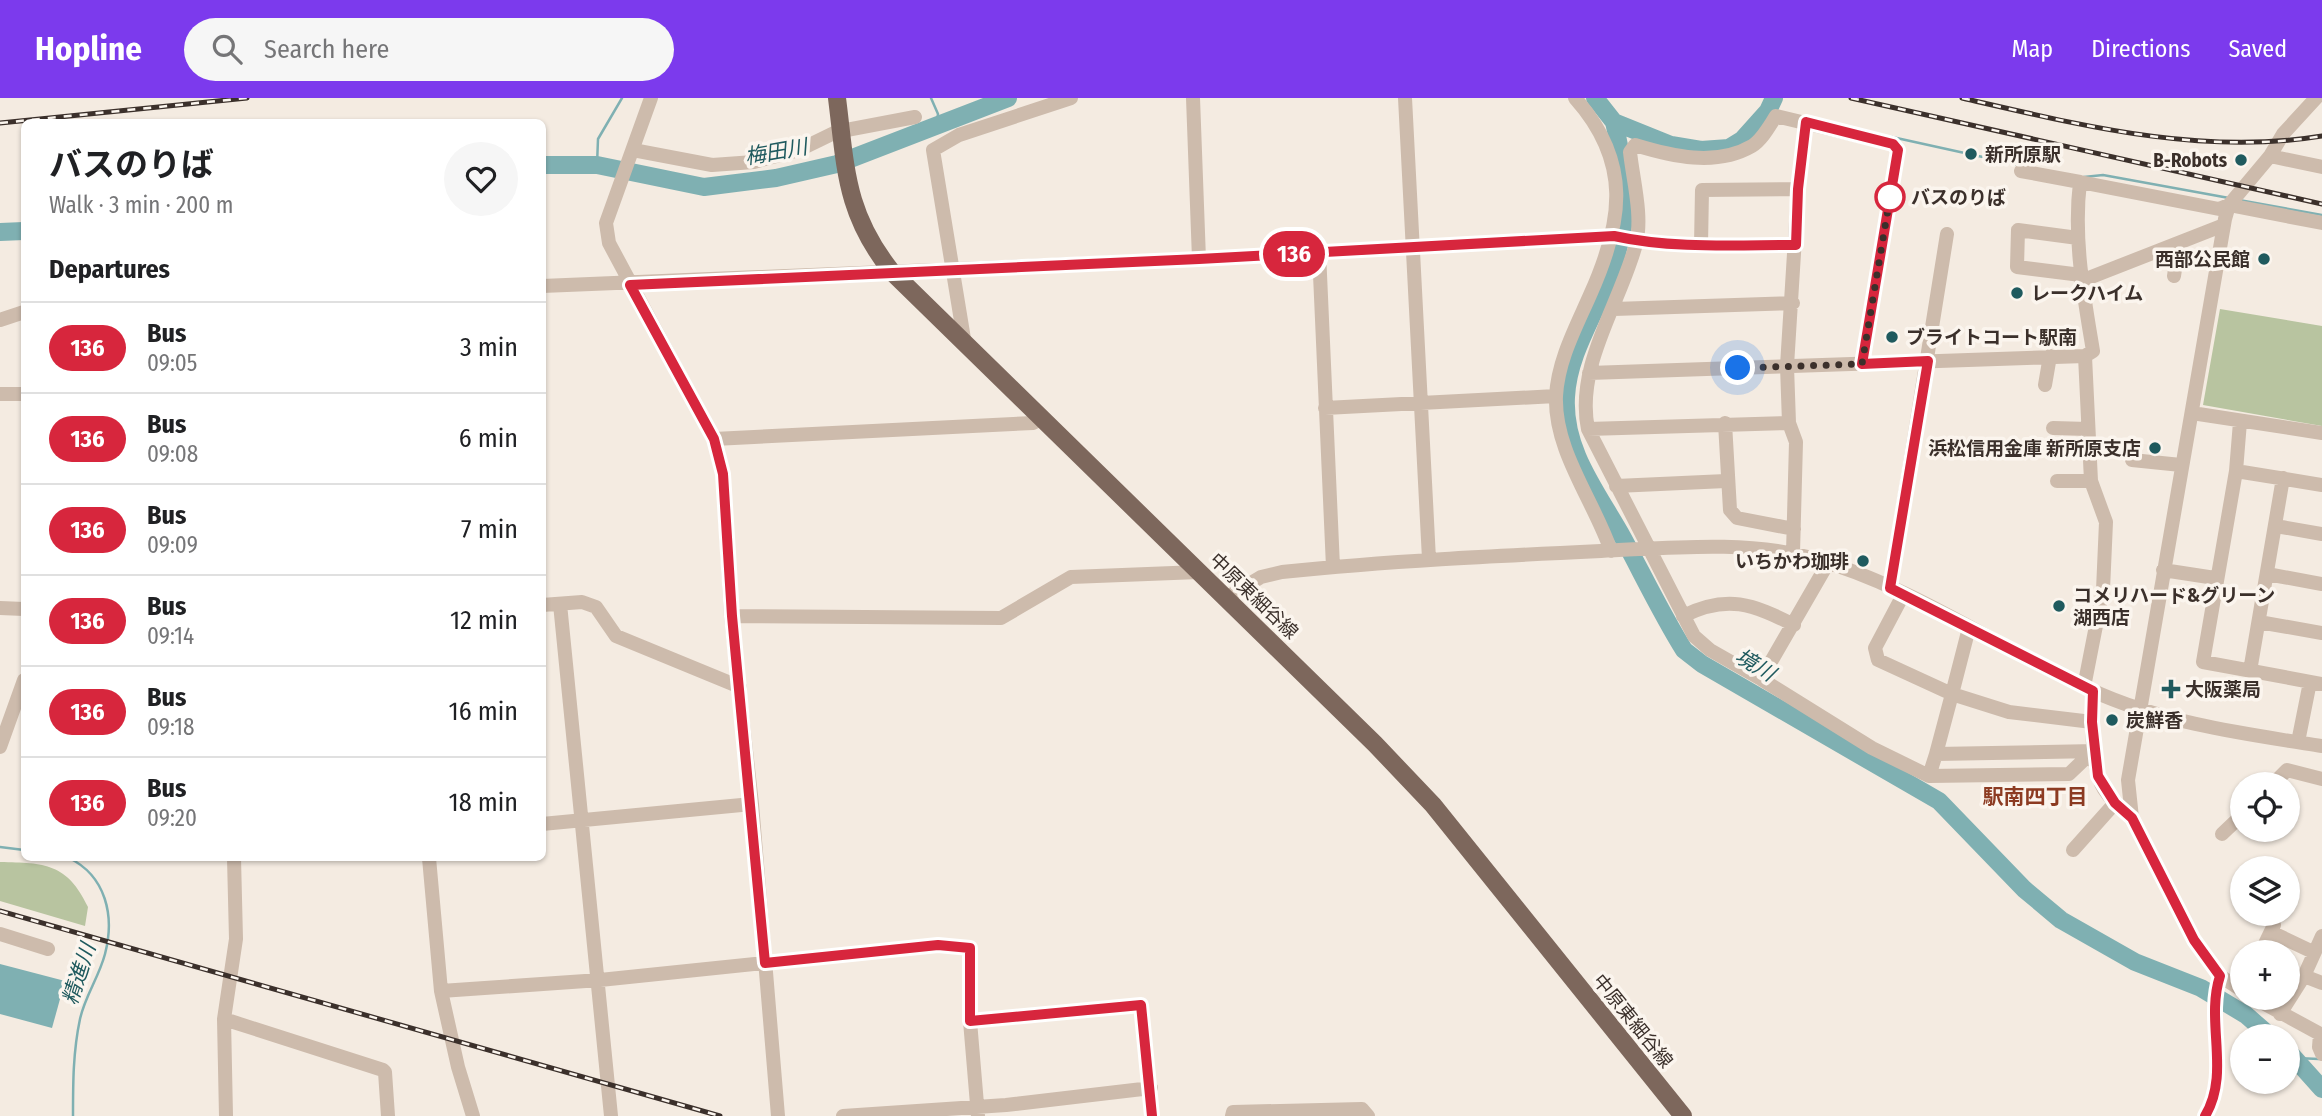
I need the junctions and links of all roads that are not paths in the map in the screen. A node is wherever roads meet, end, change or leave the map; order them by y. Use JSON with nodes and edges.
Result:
{"nodes":[{"id":1,"x":651,"y":98,"type":"edge"},
{"id":2,"x":837,"y":98,"type":"edge"},
{"id":3,"x":1071,"y":98,"type":"edge"},
{"id":4,"x":1193,"y":98,"type":"edge"},
{"id":5,"x":1405,"y":98,"type":"edge"},
{"id":6,"x":1575,"y":98,"type":"edge"},
{"id":7,"x":2316,"y":98,"type":"edge"},
{"id":8,"x":915,"y":117,"type":"dead end"},
{"id":9,"x":1806,"y":122,"type":"junction"},
{"id":10,"x":841,"y":133,"type":"junction"},
{"id":11,"x":632,"y":152,"type":"junction"},
{"id":12,"x":2270,"y":156,"type":"junction"},
{"id":13,"x":2322,"y":167,"type":"edge"},
{"id":14,"x":2021,"y":171,"type":"dead end"},
{"id":15,"x":2080,"y":183,"type":"junction"},
{"id":16,"x":1798,"y":189,"type":"junction"},
{"id":17,"x":2233,"y":201,"type":"junction"},
{"id":18,"x":2322,"y":223,"type":"edge"},
{"id":19,"x":2224,"y":225,"type":"junction"},
{"id":20,"x":1947,"y":234,"type":"dead end"},
{"id":21,"x":1614,"y":236,"type":"junction"},
{"id":22,"x":2078,"y":238,"type":"junction"},
{"id":23,"x":1636,"y":241,"type":"junction"},
{"id":24,"x":2179,"y":243,"type":"junction"},
{"id":25,"x":1701,"y":245,"type":"junction"},
{"id":26,"x":1796,"y":245,"type":"junction"},
{"id":27,"x":1412,"y":247,"type":"junction"},
{"id":28,"x":1319,"y":253,"type":"junction"},
{"id":29,"x":1199,"y":259,"type":"junction"},
{"id":30,"x":955,"y":270,"type":"junction"},
{"id":31,"x":891,"y":272,"type":"junction"},
{"id":32,"x":2174,"y":276,"type":"dead end"},
{"id":33,"x":2081,"y":278,"type":"junction"},
{"id":34,"x":630,"y":285,"type":"junction"},
{"id":35,"x":546,"y":286,"type":"edge"},
{"id":36,"x":1793,"y":303,"type":"junction"},
{"id":37,"x":1614,"y":309,"type":"junction"},
{"id":38,"x":21,"y":313,"type":"edge"},
{"id":39,"x":0,"y":320,"type":"edge"},
{"id":40,"x":965,"y":345,"type":"junction"},
{"id":41,"x":2050,"y":356,"type":"junction"},
{"id":42,"x":2085,"y":356,"type":"junction"},
{"id":43,"x":1928,"y":361,"type":"junction"},
{"id":44,"x":1862,"y":364,"type":"junction"},
{"id":45,"x":1787,"y":366,"type":"junction"},
{"id":46,"x":1589,"y":373,"type":"junction"},
{"id":47,"x":2045,"y":386,"type":"dead end"},
{"id":48,"x":0,"y":394,"type":"edge"},
{"id":49,"x":21,"y":394,"type":"edge"},
{"id":50,"x":1556,"y":396,"type":"junction"},
{"id":51,"x":1422,"y":402,"type":"junction"},
{"id":52,"x":1325,"y":408,"type":"junction"},
{"id":53,"x":2192,"y":413,"type":"junction"},
{"id":54,"x":1041,"y":419,"type":"junction"},
{"id":55,"x":1789,"y":422,"type":"junction"},
{"id":56,"x":2240,"y":422,"type":"junction"},
{"id":57,"x":1725,"y":423,"type":"junction"},
{"id":58,"x":2053,"y":428,"type":"dead end"},
{"id":59,"x":1588,"y":429,"type":"junction"},
{"id":60,"x":2088,"y":429,"type":"junction"},
{"id":61,"x":2322,"y":433,"type":"edge"},
{"id":62,"x":714,"y":439,"type":"junction"},
{"id":63,"x":2010,"y":449,"type":"dead end"},
{"id":64,"x":2089,"y":451,"type":"junction"},
{"id":65,"x":2133,"y":460,"type":"dead end"},
{"id":66,"x":2181,"y":465,"type":"junction"},
{"id":67,"x":2236,"y":471,"type":"junction"},
{"id":68,"x":2283,"y":478,"type":"junction"},
{"id":69,"x":1726,"y":481,"type":"junction"},
{"id":70,"x":2057,"y":481,"type":"dead end"},
{"id":71,"x":2091,"y":481,"type":"junction"},
{"id":72,"x":2322,"y":485,"type":"edge"},
{"id":73,"x":1616,"y":486,"type":"junction"},
{"id":74,"x":2276,"y":526,"type":"junction"},
{"id":75,"x":1794,"y":529,"type":"junction"},
{"id":76,"x":2322,"y":534,"type":"edge"},
{"id":77,"x":1615,"y":550,"type":"junction"},
{"id":78,"x":1648,"y":550,"type":"junction"},
{"id":79,"x":1793,"y":553,"type":"junction"},
{"id":80,"x":1429,"y":559,"type":"junction"},
{"id":81,"x":1828,"y":563,"type":"junction"},
{"id":82,"x":1333,"y":567,"type":"junction"},
{"id":83,"x":2163,"y":570,"type":"junction"},
{"id":84,"x":1199,"y":572,"type":"junction"},
{"id":85,"x":2267,"y":574,"type":"junction"},
{"id":86,"x":2215,"y":578,"type":"junction"},
{"id":87,"x":2322,"y":584,"type":"edge"},
{"id":88,"x":1897,"y":591,"type":"junction"},
{"id":89,"x":1226,"y":598,"type":"junction"},
{"id":90,"x":560,"y":604,"type":"junction"},
{"id":91,"x":546,"y":605,"type":"edge"},
{"id":92,"x":0,"y":608,"type":"edge"},
{"id":93,"x":21,"y":609,"type":"edge"},
{"id":94,"x":732,"y":616,"type":"junction"},
{"id":95,"x":1684,"y":616,"type":"junction"},
{"id":96,"x":2259,"y":622,"type":"junction"},
{"id":97,"x":1794,"y":625,"type":"junction"},
{"id":98,"x":1969,"y":628,"type":"junction"},
{"id":99,"x":2322,"y":633,"type":"edge"},
{"id":100,"x":2250,"y":671,"type":"junction"},
{"id":101,"x":1762,"y":679,"type":"junction"},
{"id":102,"x":2316,"y":683,"type":"edge"},
{"id":103,"x":740,"y":687,"type":"junction"},
{"id":104,"x":21,"y":688,"type":"edge"},
{"id":105,"x":2089,"y":689,"type":"junction"},
{"id":106,"x":1952,"y":694,"type":"junction"},
{"id":107,"x":2138,"y":709,"type":"junction"},
{"id":108,"x":2092,"y":722,"type":"junction"},
{"id":109,"x":2298,"y":742,"type":"junction"},
{"id":110,"x":2322,"y":746,"type":"edge"},
{"id":111,"x":0,"y":747,"type":"edge"},
{"id":112,"x":2094,"y":751,"type":"junction"},
{"id":113,"x":1936,"y":754,"type":"junction"},
{"id":114,"x":2300,"y":774,"type":"edge"},
{"id":115,"x":1930,"y":776,"type":"junction"},
{"id":116,"x":2322,"y":779,"type":"edge"},
{"id":117,"x":2115,"y":803,"type":"junction"},
{"id":118,"x":752,"y":804,"type":"junction"},
{"id":119,"x":2132,"y":818,"type":"junction"},
{"id":120,"x":583,"y":820,"type":"junction"},
{"id":121,"x":546,"y":824,"type":"edge"},
{"id":122,"x":2230,"y":826,"type":"edge"},
{"id":123,"x":2222,"y":834,"type":"dead end"},
{"id":124,"x":2073,"y":850,"type":"dead end"},
{"id":125,"x":234,"y":861,"type":"edge"},
{"id":126,"x":429,"y":861,"type":"edge"},
{"id":127,"x":0,"y":934,"type":"edge"},
{"id":128,"x":2322,"y":936,"type":"edge"},
{"id":129,"x":2267,"y":940,"type":"edge"},
{"id":130,"x":2293,"y":940,"type":"edge"},
{"id":131,"x":2300,"y":944,"type":"edge"},
{"id":132,"x":48,"y":948,"type":"dead end"},
{"id":133,"x":2313,"y":952,"type":"junction"},
{"id":134,"x":765,"y":963,"type":"junction"},
{"id":135,"x":2304,"y":976,"type":"junction"},
{"id":136,"x":600,"y":979,"type":"junction"},
{"id":137,"x":2218,"y":981,"type":"junction"},
{"id":138,"x":2322,"y":983,"type":"edge"},
{"id":139,"x":2230,"y":986,"type":"edge"},
{"id":140,"x":442,"y":991,"type":"junction"},
{"id":141,"x":2274,"y":1010,"type":"edge"},
{"id":142,"x":2280,"y":1014,"type":"junction"},
{"id":143,"x":224,"y":1019,"type":"junction"},
{"id":144,"x":970,"y":1021,"type":"junction"},
{"id":145,"x":2321,"y":1034,"type":"edge"},
{"id":146,"x":2322,"y":1054,"type":"edge"},
{"id":147,"x":1151,"y":1088,"type":"junction"},
{"id":148,"x":978,"y":1111,"type":"edge"},
{"id":149,"x":226,"y":1116,"type":"edge"},
{"id":150,"x":388,"y":1116,"type":"edge"},
{"id":151,"x":473,"y":1116,"type":"edge"},
{"id":152,"x":611,"y":1116,"type":"edge"},
{"id":153,"x":778,"y":1116,"type":"edge"},
{"id":154,"x":843,"y":1116,"type":"edge"},
{"id":155,"x":1152,"y":1116,"type":"edge"},
{"id":156,"x":1232,"y":1116,"type":"edge"},
{"id":157,"x":1368,"y":1116,"type":"edge"},
{"id":158,"x":1683,"y":1116,"type":"edge"},
{"id":159,"x":2205,"y":1116,"type":"edge"}],
"edges":[{"from":1,"to":11,"type":"street"},
{"from":2,"to":10,"type":"main road","name":"中原東細谷線"},
{"from":3,"to":30,"type":"street"},
{"from":4,"to":29,"type":"street"},
{"from":5,"to":27,"type":"street"},
{"from":6,"to":21,"type":"street"},
{"from":7,"to":12,"type":"street"},
{"from":8,"to":10,"type":"street"},
{"from":9,"to":16,"type":"street"},
{"from":9,"to":23,"type":"street"},
{"from":9,"to":44,"type":"street"},
{"from":10,"to":11,"type":"street"},
{"from":10,"to":31,"type":"main road","name":"中原東細谷線"},
{"from":11,"to":34,"type":"street"},
{"from":12,"to":13,"type":"street"},
{"from":12,"to":17,"type":"street"},
{"from":14,"to":15,"type":"street"},
{"from":15,"to":17,"type":"street"},
{"from":15,"to":22,"type":"street"},
{"from":16,"to":25,"type":"street"},
{"from":16,"to":26,"type":"street"},
{"from":17,"to":18,"type":"street"},
{"from":17,"to":19,"type":"street"},
{"from":19,"to":24,"type":"street"},
{"from":19,"to":53,"type":"street"},
{"from":20,"to":43,"type":"street"},
{"from":21,"to":23,"type":"street"},
{"from":21,"to":27,"type":"street"},
{"from":21,"to":50,"type":"street"},
{"from":22,"to":33,"type":"street"},
{"from":22,"to":33,"type":"street"},
{"from":23,"to":25,"type":"street"},
{"from":23,"to":37,"type":"street"},
{"from":24,"to":32,"type":"street"},
{"from":24,"to":33,"type":"street"},
{"from":25,"to":26,"type":"street"},
{"from":26,"to":36,"type":"street"},
{"from":27,"to":28,"type":"street"},
{"from":27,"to":51,"type":"street"},
{"from":28,"to":29,"type":"street"},
{"from":28,"to":52,"type":"street"},
{"from":29,"to":30,"type":"street"},
{"from":30,"to":31,"type":"street"},
{"from":30,"to":40,"type":"street"},
{"from":31,"to":34,"type":"street"},
{"from":31,"to":40,"type":"main road","name":"中原東細谷線"},
{"from":33,"to":42,"type":"street"},
{"from":34,"to":35,"type":"street"},
{"from":34,"to":62,"type":"street"},
{"from":36,"to":37,"type":"street"},
{"from":36,"to":45,"type":"street"},
{"from":37,"to":46,"type":"street"},
{"from":38,"to":39,"type":"street"},
{"from":40,"to":54,"type":"main road","name":"中原東細谷線"},
{"from":41,"to":42,"type":"street"},
{"from":41,"to":43,"type":"street"},
{"from":41,"to":47,"type":"street"},
{"from":42,"to":60,"type":"street"},
{"from":43,"to":44,"type":"street"},
{"from":43,"to":88,"type":"street"},
{"from":44,"to":45,"type":"street"},
{"from":45,"to":46,"type":"street"},
{"from":45,"to":55,"type":"street"},
{"from":46,"to":59,"type":"street"},
{"from":48,"to":49,"type":"street"},
{"from":50,"to":51,"type":"street"},
{"from":50,"to":77,"type":"street"},
{"from":51,"to":52,"type":"street"},
{"from":51,"to":80,"type":"street"},
{"from":52,"to":82,"type":"street"},
{"from":53,"to":56,"type":"street"},
{"from":53,"to":66,"type":"street"},
{"from":54,"to":62,"type":"street"},
{"from":54,"to":84,"type":"main road","name":"中原東細谷線"},
{"from":55,"to":57,"type":"street"},
{"from":55,"to":75,"type":"street"},
{"from":56,"to":61,"type":"street"},
{"from":56,"to":67,"type":"street"},
{"from":57,"to":59,"type":"street"},
{"from":57,"to":69,"type":"street"},
{"from":58,"to":60,"type":"street"},
{"from":59,"to":73,"type":"street"},
{"from":60,"to":64,"type":"street"},
{"from":62,"to":94,"type":"street"},
{"from":63,"to":64,"type":"street"},
{"from":64,"to":71,"type":"street"},
{"from":65,"to":66,"type":"street"},
{"from":66,"to":83,"type":"street"},
{"from":67,"to":68,"type":"street"},
{"from":67,"to":86,"type":"street"},
{"from":68,"to":72,"type":"street"},
{"from":68,"to":74,"type":"street"},
{"from":69,"to":73,"type":"street"},
{"from":69,"to":75,"type":"street"},
{"from":70,"to":71,"type":"street"},
{"from":71,"to":105,"type":"street"},
{"from":73,"to":78,"type":"street"},
{"from":74,"to":76,"type":"street"},
{"from":74,"to":85,"type":"street"},
{"from":75,"to":79,"type":"street"},
{"from":77,"to":78,"type":"street"},
{"from":77,"to":80,"type":"street"},
{"from":78,"to":79,"type":"street"},
{"from":78,"to":95,"type":"street"},
{"from":79,"to":81,"type":"street"},
{"from":80,"to":82,"type":"street"},
{"from":81,"to":88,"type":"street"},
{"from":81,"to":97,"type":"street"},
{"from":82,"to":89,"type":"street"},
{"from":83,"to":86,"type":"street"},
{"from":83,"to":107,"type":"street"},
{"from":84,"to":89,"type":"main road","name":"中原東細谷線"},
{"from":84,"to":94,"type":"street"},
{"from":85,"to":87,"type":"street"},
{"from":85,"to":96,"type":"street"},
{"from":86,"to":100,"type":"street"},
{"from":88,"to":98,"type":"street"},
{"from":88,"to":106,"type":"street"},
{"from":89,"to":158,"type":"main road","name":"中原東細谷線"},
{"from":90,"to":91,"type":"street"},
{"from":90,"to":103,"type":"street"},
{"from":90,"to":120,"type":"street"},
{"from":92,"to":93,"type":"street"},
{"from":94,"to":103,"type":"street"},
{"from":95,"to":97,"type":"street"},
{"from":95,"to":101,"type":"street"},
{"from":96,"to":99,"type":"street"},
{"from":96,"to":100,"type":"street"},
{"from":97,"to":101,"type":"street"},
{"from":98,"to":105,"type":"street"},
{"from":98,"to":106,"type":"street"},
{"from":100,"to":102,"type":"street"},
{"from":101,"to":115,"type":"street"},
{"from":102,"to":109,"type":"street"},
{"from":103,"to":118,"type":"street"},
{"from":104,"to":111,"type":"street"},
{"from":105,"to":107,"type":"street"},
{"from":105,"to":108,"type":"street"},
{"from":106,"to":108,"type":"street"},
{"from":106,"to":113,"type":"street"},
{"from":107,"to":109,"type":"street"},
{"from":107,"to":119,"type":"street"},
{"from":108,"to":112,"type":"street"},
{"from":109,"to":110,"type":"street"},
{"from":112,"to":113,"type":"street"},
{"from":112,"to":115,"type":"street"},
{"from":112,"to":117,"type":"street"},
{"from":113,"to":115,"type":"street"},
{"from":114,"to":116,"type":"street"},
{"from":117,"to":119,"type":"street"},
{"from":117,"to":124,"type":"street"},
{"from":118,"to":120,"type":"street"},
{"from":118,"to":134,"type":"street"},
{"from":119,"to":137,"type":"street"},
{"from":120,"to":121,"type":"street"},
{"from":120,"to":136,"type":"street"},
{"from":122,"to":123,"type":"street"},
{"from":125,"to":143,"type":"street"},
{"from":126,"to":140,"type":"street"},
{"from":127,"to":132,"type":"street"},
{"from":128,"to":133,"type":"street"},
{"from":129,"to":130,"type":"street"},
{"from":131,"to":133,"type":"street"},
{"from":133,"to":135,"type":"street"},
{"from":134,"to":136,"type":"street"},
{"from":134,"to":144,"type":"street"},
{"from":134,"to":153,"type":"street"},
{"from":135,"to":138,"type":"street"},
{"from":135,"to":142,"type":"street"},
{"from":136,"to":140,"type":"street"},
{"from":136,"to":152,"type":"street"},
{"from":137,"to":139,"type":"street"},
{"from":137,"to":159,"type":"street"},
{"from":140,"to":151,"type":"street"},
{"from":141,"to":142,"type":"street"},
{"from":142,"to":145,"type":"street"},
{"from":143,"to":149,"type":"street"},
{"from":143,"to":150,"type":"street"},
{"from":144,"to":147,"type":"street"},
{"from":144,"to":148,"type":"street"},
{"from":145,"to":146,"type":"street"},
{"from":147,"to":148,"type":"street"},
{"from":147,"to":155,"type":"street"},
{"from":148,"to":154,"type":"street"},
{"from":156,"to":157,"type":"street"}]}
